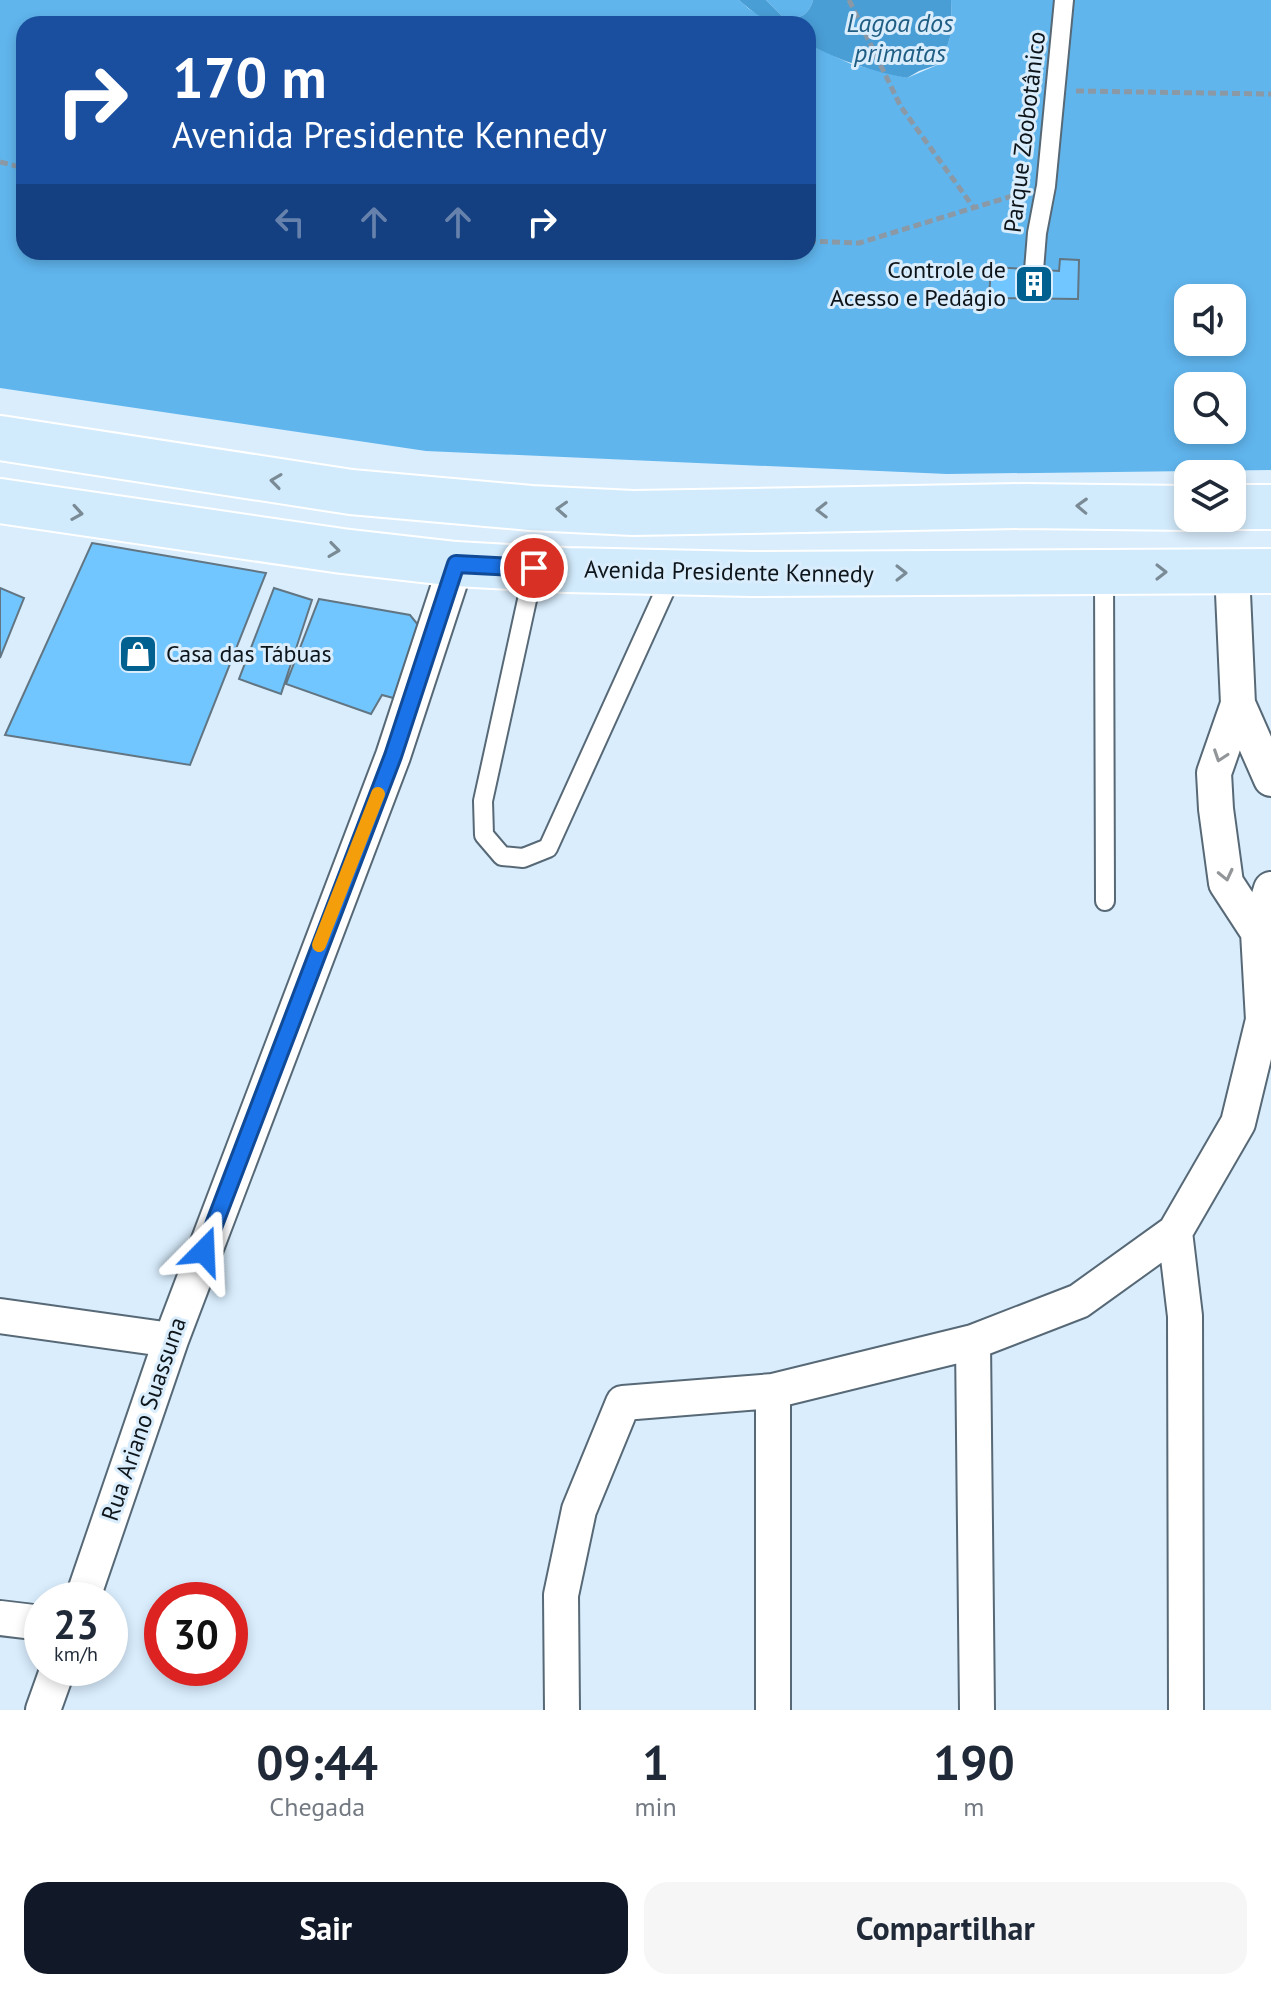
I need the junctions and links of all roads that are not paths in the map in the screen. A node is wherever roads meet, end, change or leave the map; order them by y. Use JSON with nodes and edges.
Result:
{"nodes":[{"id":1,"x":1064,"y":0,"type":"edge"},
{"id":2,"x":1034,"y":270,"type":"dead end"},
{"id":3,"x":0,"y":438,"type":"edge"},
{"id":4,"x":0,"y":501,"type":"edge"},
{"id":5,"x":1246,"y":507,"type":"edge"},
{"id":6,"x":1271,"y":507,"type":"edge"},
{"id":7,"x":1174,"y":508,"type":"edge"},
{"id":8,"x":456,"y":564,"type":"junction"},
{"id":9,"x":534,"y":568,"type":"junction"},
{"id":10,"x":1251,"y":571,"type":"edge"},
{"id":11,"x":673,"y":572,"type":"junction"},
{"id":12,"x":1104,"y":572,"type":"junction"},
{"id":13,"x":1238,"y":704,"type":"junction"},
{"id":14,"x":1271,"y":779,"type":"edge"},
{"id":15,"x":1271,"y":889,"type":"edge"},
{"id":16,"x":1105,"y":901,"type":"dead end"},
{"id":17,"x":1258,"y":932,"type":"junction"},
{"id":18,"x":1175,"y":1232,"type":"junction"},
{"id":19,"x":0,"y":1316,"type":"edge"},
{"id":20,"x":171,"y":1340,"type":"junction"},
{"id":21,"x":973,"y":1342,"type":"junction"},
{"id":22,"x":773,"y":1391,"type":"junction"},
{"id":23,"x":88,"y":1582,"type":"edge"},
{"id":24,"x":0,"y":1618,"type":"edge"},
{"id":25,"x":24,"y":1621,"type":"edge"},
{"id":26,"x":52,"y":1686,"type":"edge"},
{"id":27,"x":43,"y":1710,"type":"edge"},
{"id":28,"x":562,"y":1710,"type":"edge"},
{"id":29,"x":773,"y":1710,"type":"edge"},
{"id":30,"x":977,"y":1710,"type":"edge"},
{"id":31,"x":1186,"y":1710,"type":"edge"}],
"edges":[{"from":1,"to":2,"type":"lane","name":"Parque Zoobotânico"},
{"from":7,"to":3,"type":"main road","one_way":true},
{"from":4,"to":8,"type":"main road","name":"Avenida Presidente Kennedy","one_way":true},
{"from":5,"to":6,"type":"main road"},
{"from":8,"to":9,"type":"main road","name":"Avenida Presidente Kennedy"},
{"from":8,"to":20,"type":"street","name":"Rua Ariano Suassuna"},
{"from":9,"to":11,"type":"main road","name":"Avenida Presidente Kennedy"},
{"from":9,"to":11,"type":"lane"},
{"from":12,"to":10,"type":"main road","name":"Avenida Presidente Kennedy","one_way":true},
{"from":10,"to":13,"type":"street"},
{"from":11,"to":12,"type":"main road","name":"Avenida Presidente Kennedy","one_way":true},
{"from":12,"to":16,"type":"lane"},
{"from":13,"to":14,"type":"street"},
{"from":13,"to":17,"type":"street","one_way":true},
{"from":15,"to":17,"type":"street"},
{"from":17,"to":18,"type":"street"},
{"from":18,"to":21,"type":"street"},
{"from":18,"to":31,"type":"street"},
{"from":19,"to":20,"type":"street"},
{"from":20,"to":23,"type":"street","name":"Rua Ariano Suassuna"},
{"from":21,"to":22,"type":"street"},
{"from":21,"to":30,"type":"street"},
{"from":22,"to":28,"type":"street"},
{"from":22,"to":29,"type":"street"},
{"from":24,"to":25,"type":"street"},
{"from":26,"to":27,"type":"street"}]}
